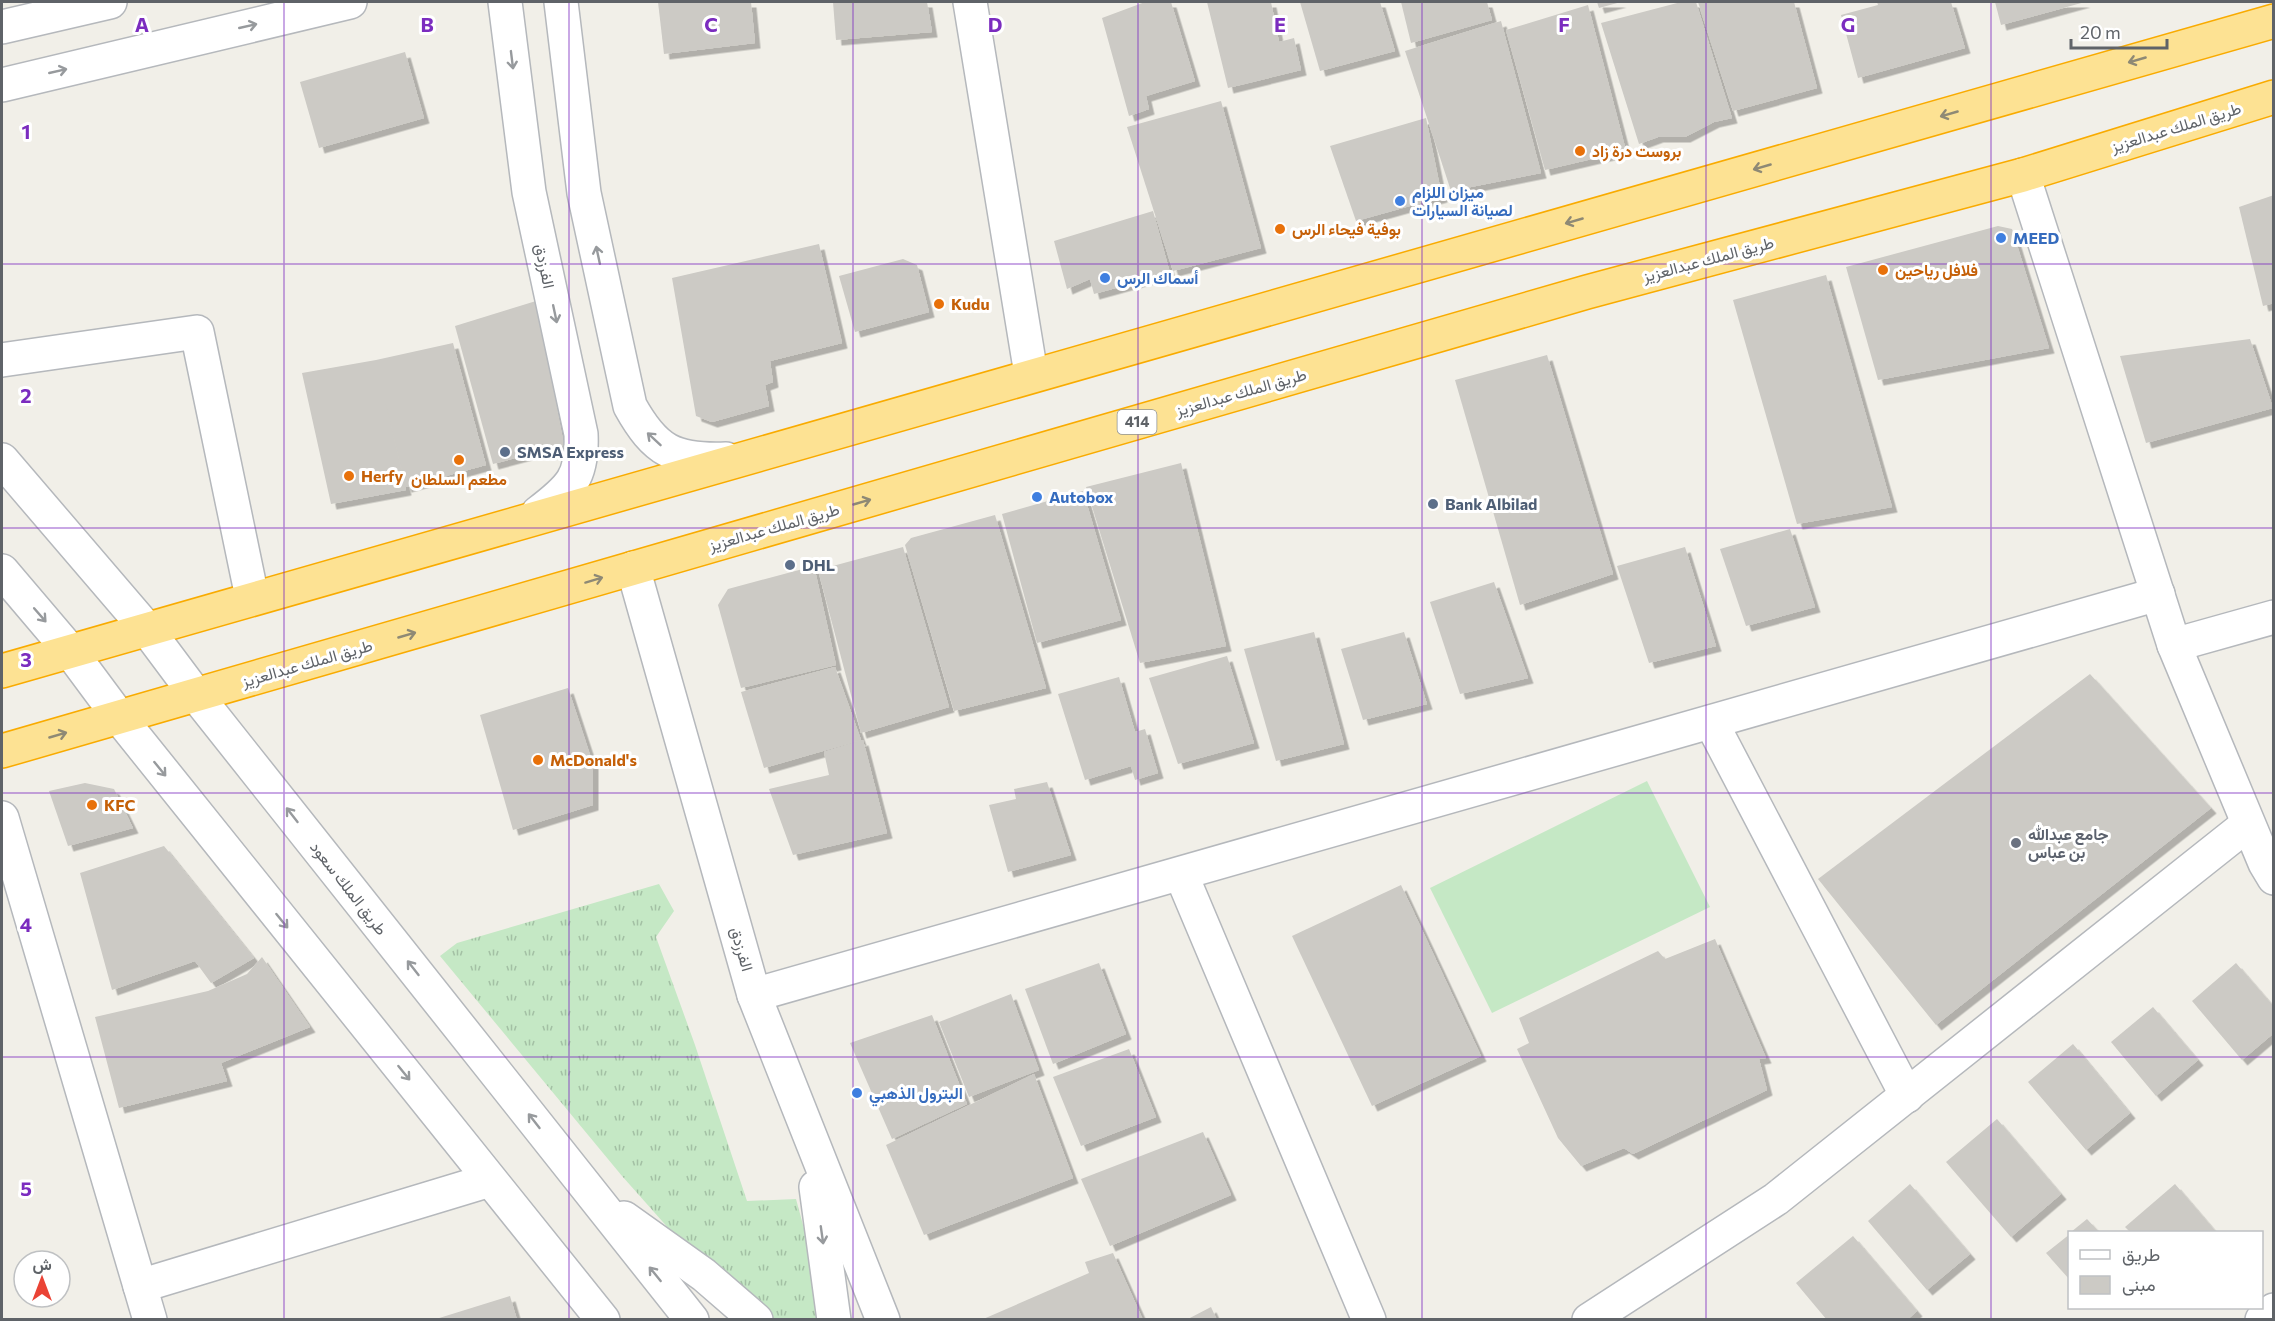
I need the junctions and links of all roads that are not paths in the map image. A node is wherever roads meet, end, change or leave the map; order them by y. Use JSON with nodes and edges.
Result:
{"nodes":[{"id":1,"x":110,"y":2,"type":"edge"},
{"id":2,"x":350,"y":2,"type":"edge"},
{"id":3,"x":505,"y":2,"type":"edge"},
{"id":4,"x":561,"y":2,"type":"edge"},
{"id":5,"x":970,"y":2,"type":"edge"},
{"id":6,"x":2274,"y":21,"type":"edge"},
{"id":7,"x":2,"y":27,"type":"edge"},
{"id":8,"x":2,"y":85,"type":"edge"},
{"id":9,"x":2274,"y":97,"type":"edge"},
{"id":10,"x":2023,"y":175,"type":"junction"},
{"id":11,"x":2,"y":360,"type":"edge"},
{"id":12,"x":1031,"y":374,"type":"junction"},
{"id":13,"x":728,"y":459,"type":"junction"},
{"id":14,"x":2,"y":460,"type":"edge"},
{"id":15,"x":538,"y":513,"type":"junction"},
{"id":16,"x":633,"y":568,"type":"junction"},
{"id":17,"x":2,"y":571,"type":"edge"},
{"id":18,"x":2158,"y":594,"type":"junction"},
{"id":19,"x":252,"y":597,"type":"junction"},
{"id":20,"x":2274,"y":616,"type":"edge"},
{"id":21,"x":146,"y":628,"type":"junction"},
{"id":22,"x":2174,"y":645,"type":"junction"},
{"id":23,"x":70,"y":651,"type":"junction"},
{"id":24,"x":2,"y":671,"type":"edge"},
{"id":25,"x":196,"y":695,"type":"junction"},
{"id":26,"x":119,"y":717,"type":"junction"},
{"id":27,"x":1712,"y":722,"type":"junction"},
{"id":28,"x":2,"y":751,"type":"edge"},
{"id":29,"x":2,"y":818,"type":"edge"},
{"id":30,"x":2248,"y":824,"type":"junction"},
{"id":31,"x":1181,"y":874,"type":"junction"},
{"id":32,"x":2274,"y":878,"type":"edge"},
{"id":33,"x":754,"y":996,"type":"junction"},
{"id":34,"x":1907,"y":1096,"type":"junction"},
{"id":35,"x":809,"y":1135,"type":"junction"},
{"id":36,"x":490,"y":1180,"type":"junction"},
{"id":37,"x":592,"y":1195,"type":"junction"},
{"id":38,"x":140,"y":1286,"type":"junction"},
{"id":39,"x":2274,"y":1310,"type":"edge"},
{"id":40,"x":150,"y":1320,"type":"edge"},
{"id":41,"x":603,"y":1320,"type":"edge"},
{"id":42,"x":692,"y":1320,"type":"edge"},
{"id":43,"x":756,"y":1320,"type":"edge"},
{"id":44,"x":834,"y":1320,"type":"edge"},
{"id":45,"x":883,"y":1320,"type":"edge"},
{"id":46,"x":1370,"y":1320,"type":"edge"},
{"id":47,"x":1589,"y":1320,"type":"edge"},
{"id":48,"x":2262,"y":1320,"type":"edge"}],
"edges":[{"from":1,"to":7,"type":"street"},
{"from":8,"to":2,"type":"street","one_way":true},
{"from":3,"to":15,"type":"street","name":"الفرزدق","one_way":true},
{"from":13,"to":4,"type":"street","one_way":true},
{"from":5,"to":12,"type":"street"},
{"from":6,"to":12,"type":"highway","one_way":true},
{"from":9,"to":10,"type":"highway","name":"طريق الملك عبدالعزيز","number":"414"},
{"from":16,"to":10,"type":"highway","name":"طريق الملك عبدالعزيز","number":"414","one_way":true},
{"from":10,"to":18,"type":"street"},
{"from":11,"to":19,"type":"street"},
{"from":12,"to":13,"type":"highway"},
{"from":13,"to":15,"type":"highway"},
{"from":14,"to":21,"type":"street","name":"طريق الملك سعود"},
{"from":15,"to":19,"type":"highway"},
{"from":25,"to":16,"type":"highway","name":"طريق الملك عبدالعزيز","number":"414","one_way":true},
{"from":16,"to":33,"type":"street","name":"الفرزدق"},
{"from":17,"to":23,"type":"street","one_way":true},
{"from":18,"to":22,"type":"street"},
{"from":18,"to":27,"type":"street"},
{"from":19,"to":21,"type":"highway"},
{"from":20,"to":22,"type":"street"},
{"from":21,"to":23,"type":"highway"},
{"from":21,"to":25,"type":"street","name":"طريق الملك سعود"},
{"from":22,"to":30,"type":"street"},
{"from":23,"to":24,"type":"highway"},
{"from":23,"to":26,"type":"street"},
{"from":25,"to":26,"type":"highway","name":"طريق الملك عبدالعزيز","number":"414"},
{"from":37,"to":25,"type":"street","name":"طريق الملك سعود","one_way":true},
{"from":28,"to":26,"type":"highway","name":"طريق الملك عبدالعزيز","number":"414","one_way":true},
{"from":26,"to":36,"type":"street","one_way":true},
{"from":27,"to":31,"type":"street"},
{"from":27,"to":34,"type":"street"},
{"from":29,"to":38,"type":"street"},
{"from":30,"to":32,"type":"street"},
{"from":30,"to":34,"type":"street"},
{"from":31,"to":33,"type":"street"},
{"from":31,"to":46,"type":"street"},
{"from":33,"to":35,"type":"street","name":"الفرزدق"},
{"from":34,"to":47,"type":"street"},
{"from":35,"to":44,"type":"street","one_way":true},
{"from":35,"to":45,"type":"street","name":"الفرزدق"},
{"from":36,"to":38,"type":"street"},
{"from":36,"to":41,"type":"street"},
{"from":42,"to":37,"type":"street","name":"طريق الملك سعود","one_way":true},
{"from":37,"to":43,"type":"street"},
{"from":38,"to":40,"type":"street"},
{"from":39,"to":48,"type":"street"}]}
